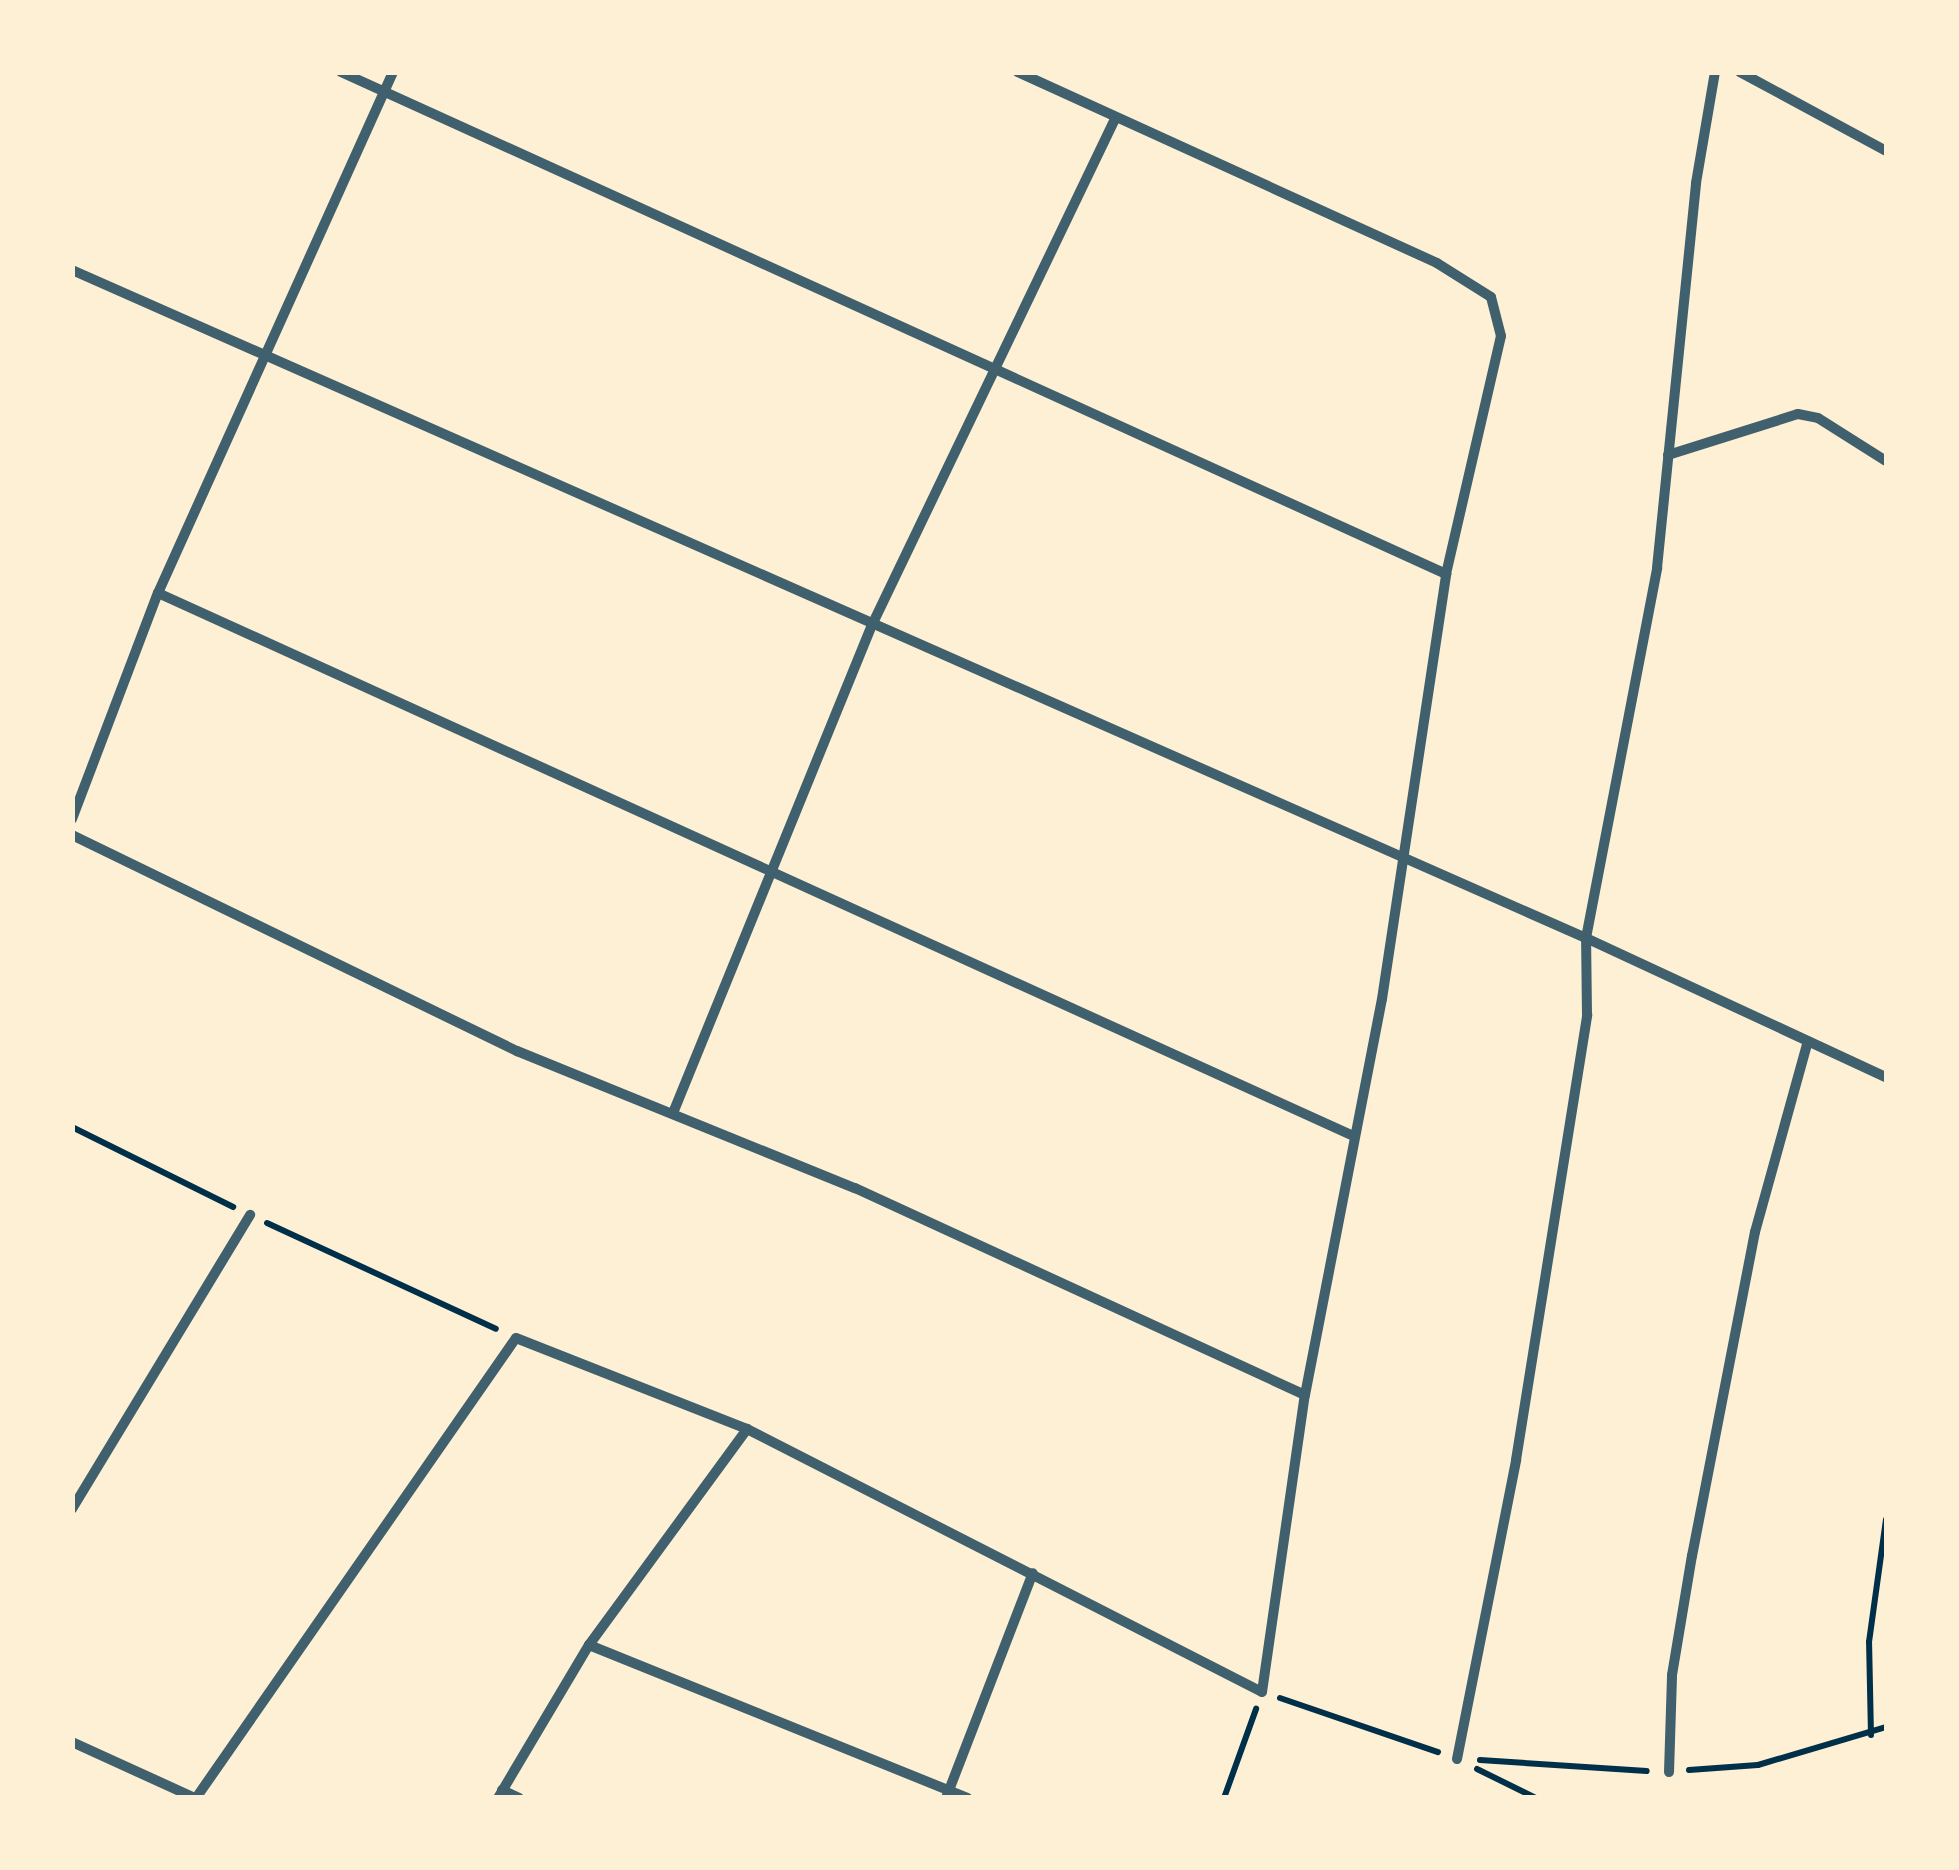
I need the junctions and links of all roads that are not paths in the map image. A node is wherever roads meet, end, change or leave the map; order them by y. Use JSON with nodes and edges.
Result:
{"nodes":[{"id":1,"x":341,"y":72,"type":"edge"},
{"id":2,"x":392,"y":72,"type":"edge"},
{"id":3,"x":1017,"y":72,"type":"edge"},
{"id":4,"x":1715,"y":72,"type":"edge"},
{"id":5,"x":1740,"y":72,"type":"edge"},
{"id":6,"x":384,"y":92,"type":"junction"},
{"id":7,"x":1114,"y":118,"type":"junction"},
{"id":8,"x":1886,"y":152,"type":"edge"},
{"id":9,"x":72,"y":270,"type":"edge"},
{"id":10,"x":266,"y":356,"type":"junction"},
{"id":11,"x":991,"y":368,"type":"junction"},
{"id":12,"x":1668,"y":455,"type":"junction"},
{"id":13,"x":1886,"y":461,"type":"edge"},
{"id":14,"x":1446,"y":574,"type":"junction"},
{"id":15,"x":158,"y":593,"type":"junction"},
{"id":16,"x":872,"y":625,"type":"junction"},
{"id":17,"x":72,"y":819,"type":"edge"},
{"id":18,"x":72,"y":835,"type":"edge"},
{"id":19,"x":1402,"y":859,"type":"junction"},
{"id":20,"x":768,"y":874,"type":"junction"},
{"id":21,"x":1586,"y":938,"type":"junction"},
{"id":22,"x":1808,"y":1041,"type":"junction"},
{"id":23,"x":1886,"y":1077,"type":"edge"},
{"id":24,"x":673,"y":1114,"type":"junction"},
{"id":25,"x":1351,"y":1135,"type":"junction"},
{"id":26,"x":250,"y":1215,"type":"road end"},
{"id":27,"x":1306,"y":1395,"type":"junction"},
{"id":28,"x":747,"y":1429,"type":"junction"},
{"id":29,"x":72,"y":1510,"type":"edge"},
{"id":30,"x":1033,"y":1573,"type":"junction"},
{"id":31,"x":589,"y":1645,"type":"junction"},
{"id":32,"x":72,"y":1742,"type":"edge"},
{"id":33,"x":1457,"y":1759,"type":"road end"},
{"id":34,"x":1669,"y":1772,"type":"dead end"},
{"id":35,"x":500,"y":1794,"type":"edge"},
{"id":36,"x":948,"y":1794,"type":"edge"},
{"id":37,"x":195,"y":1798,"type":"edge"},
{"id":38,"x":519,"y":1798,"type":"edge"},
{"id":39,"x":967,"y":1798,"type":"edge"}],
"edges":[{"from":1,"to":6,"type":"street"},
{"from":2,"to":6,"type":"street"},
{"from":3,"to":7,"type":"street"},
{"from":4,"to":12,"type":"street"},
{"from":5,"to":8,"type":"street"},
{"from":6,"to":10,"type":"street"},
{"from":6,"to":11,"type":"street"},
{"from":7,"to":11,"type":"street"},
{"from":7,"to":14,"type":"street"},
{"from":9,"to":10,"type":"street"},
{"from":10,"to":15,"type":"street"},
{"from":10,"to":16,"type":"street"},
{"from":11,"to":14,"type":"street"},
{"from":11,"to":16,"type":"street"},
{"from":12,"to":13,"type":"street"},
{"from":12,"to":21,"type":"street"},
{"from":14,"to":19,"type":"street"},
{"from":15,"to":17,"type":"street"},
{"from":15,"to":20,"type":"street"},
{"from":16,"to":19,"type":"street"},
{"from":16,"to":20,"type":"street"},
{"from":18,"to":24,"type":"street"},
{"from":19,"to":21,"type":"street"},
{"from":19,"to":25,"type":"street"},
{"from":20,"to":24,"type":"street"},
{"from":20,"to":25,"type":"street"},
{"from":21,"to":22,"type":"street"},
{"from":21,"to":33,"type":"street"},
{"from":22,"to":23,"type":"street"},
{"from":22,"to":34,"type":"street"},
{"from":24,"to":27,"type":"street"},
{"from":25,"to":27,"type":"street"},
{"from":26,"to":29,"type":"street"},
{"from":27,"to":30,"type":"street"},
{"from":28,"to":30,"type":"street"},
{"from":28,"to":31,"type":"street"},
{"from":28,"to":37,"type":"street"},
{"from":30,"to":36,"type":"street"},
{"from":31,"to":35,"type":"street"},
{"from":31,"to":36,"type":"street"},
{"from":32,"to":37,"type":"street"},
{"from":35,"to":38,"type":"street"},
{"from":36,"to":39,"type":"street"}]}
